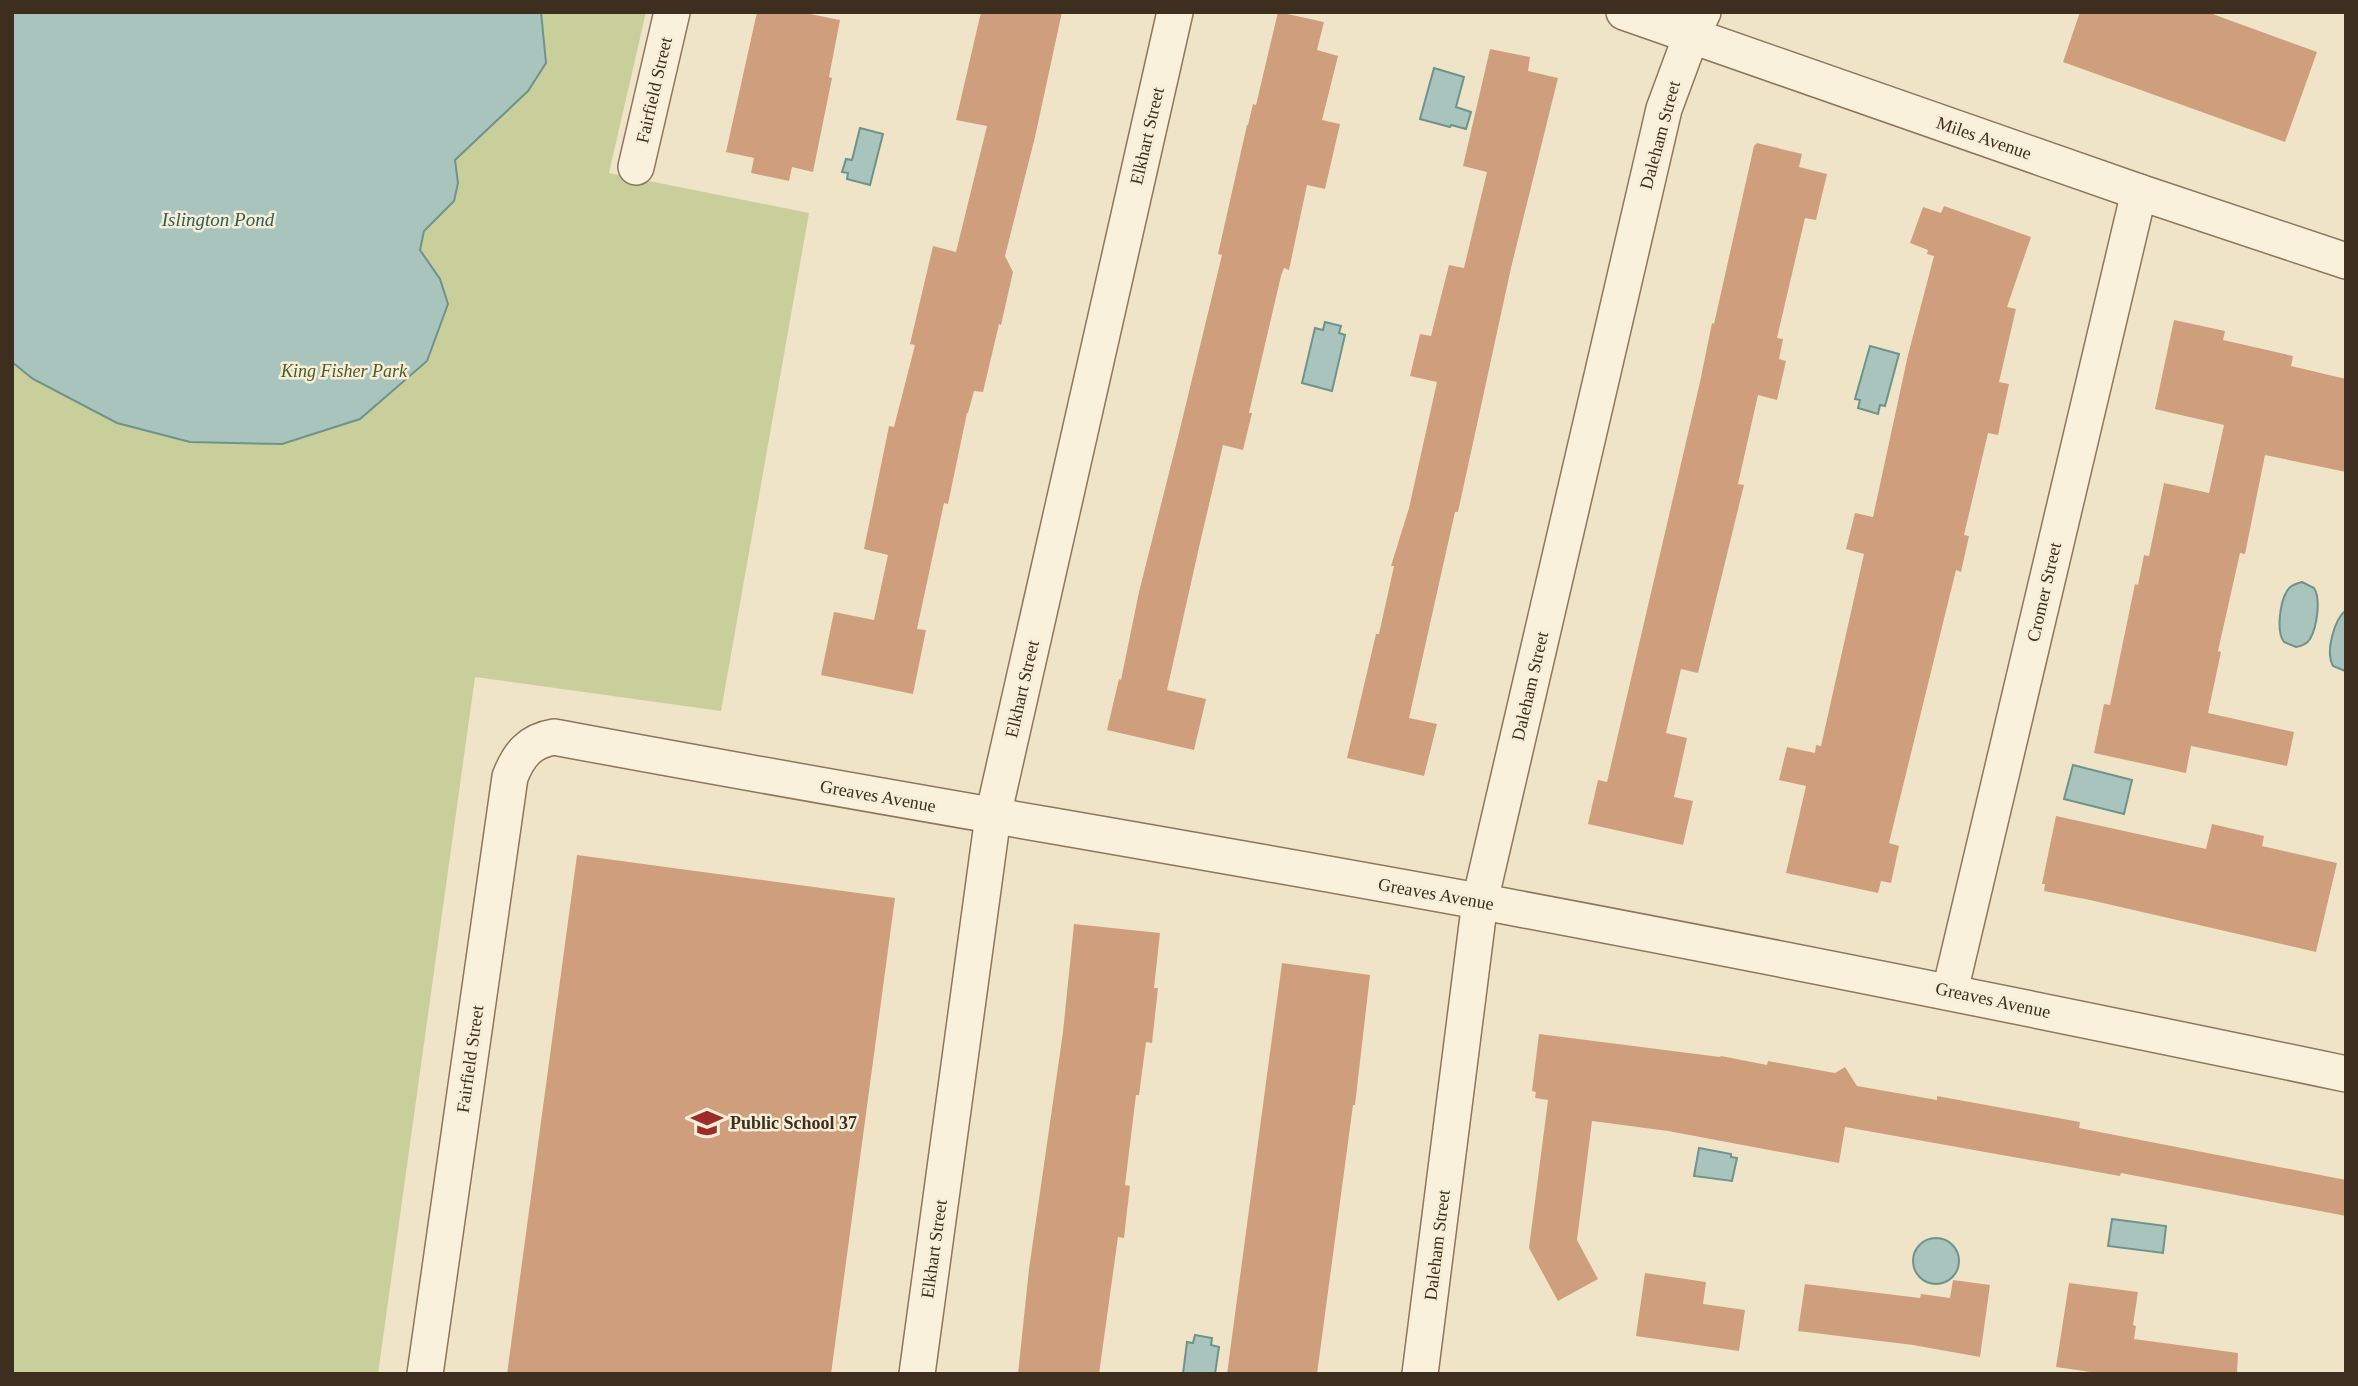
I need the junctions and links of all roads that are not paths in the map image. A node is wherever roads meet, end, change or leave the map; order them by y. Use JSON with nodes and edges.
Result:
{"nodes":[{"id":1,"x":672,"y":12,"type":"edge"},
{"id":2,"x":1175,"y":12,"type":"edge"},
{"id":3,"x":1624,"y":12,"type":"edge"},
{"id":4,"x":1697,"y":24,"type":"edge"},
{"id":5,"x":636,"y":167,"type":"dead end"},
{"id":6,"x":2139,"y":192,"type":"junction"},
{"id":7,"x":2346,"y":261,"type":"edge"},
{"id":8,"x":526,"y":749,"type":"joint"},
{"id":9,"x":993,"y":816,"type":"junction"},
{"id":10,"x":1480,"y":901,"type":"junction"},
{"id":11,"x":1950,"y":991,"type":"junction"},
{"id":12,"x":2346,"y":1073,"type":"edge"},
{"id":13,"x":425,"y":1374,"type":"edge"},
{"id":14,"x":917,"y":1374,"type":"edge"},
{"id":15,"x":1420,"y":1374,"type":"edge"}],
"edges":[{"from":1,"to":5,"type":"street","name":"Fairfield Street"},
{"from":2,"to":9,"type":"street","name":"Elkhart Street"},
{"from":3,"to":4,"type":"street","name":"Miles Avenue"},
{"from":4,"to":6,"type":"street","name":"Miles Avenue"},
{"from":4,"to":10,"type":"street","name":"Daleham Street"},
{"from":6,"to":7,"type":"street","name":"Miles Avenue"},
{"from":6,"to":11,"type":"street","name":"Cromer Street"},
{"from":8,"to":9,"type":"street","name":"Greaves Avenue"},
{"from":8,"to":13,"type":"street","name":"Fairfield Street"},
{"from":9,"to":10,"type":"street","name":"Greaves Avenue"},
{"from":9,"to":14,"type":"street","name":"Elkhart Street"},
{"from":10,"to":11,"type":"street","name":"Greaves Avenue"},
{"from":10,"to":15,"type":"street","name":"Daleham Street"},
{"from":11,"to":12,"type":"street","name":"Greaves Avenue"}]}
